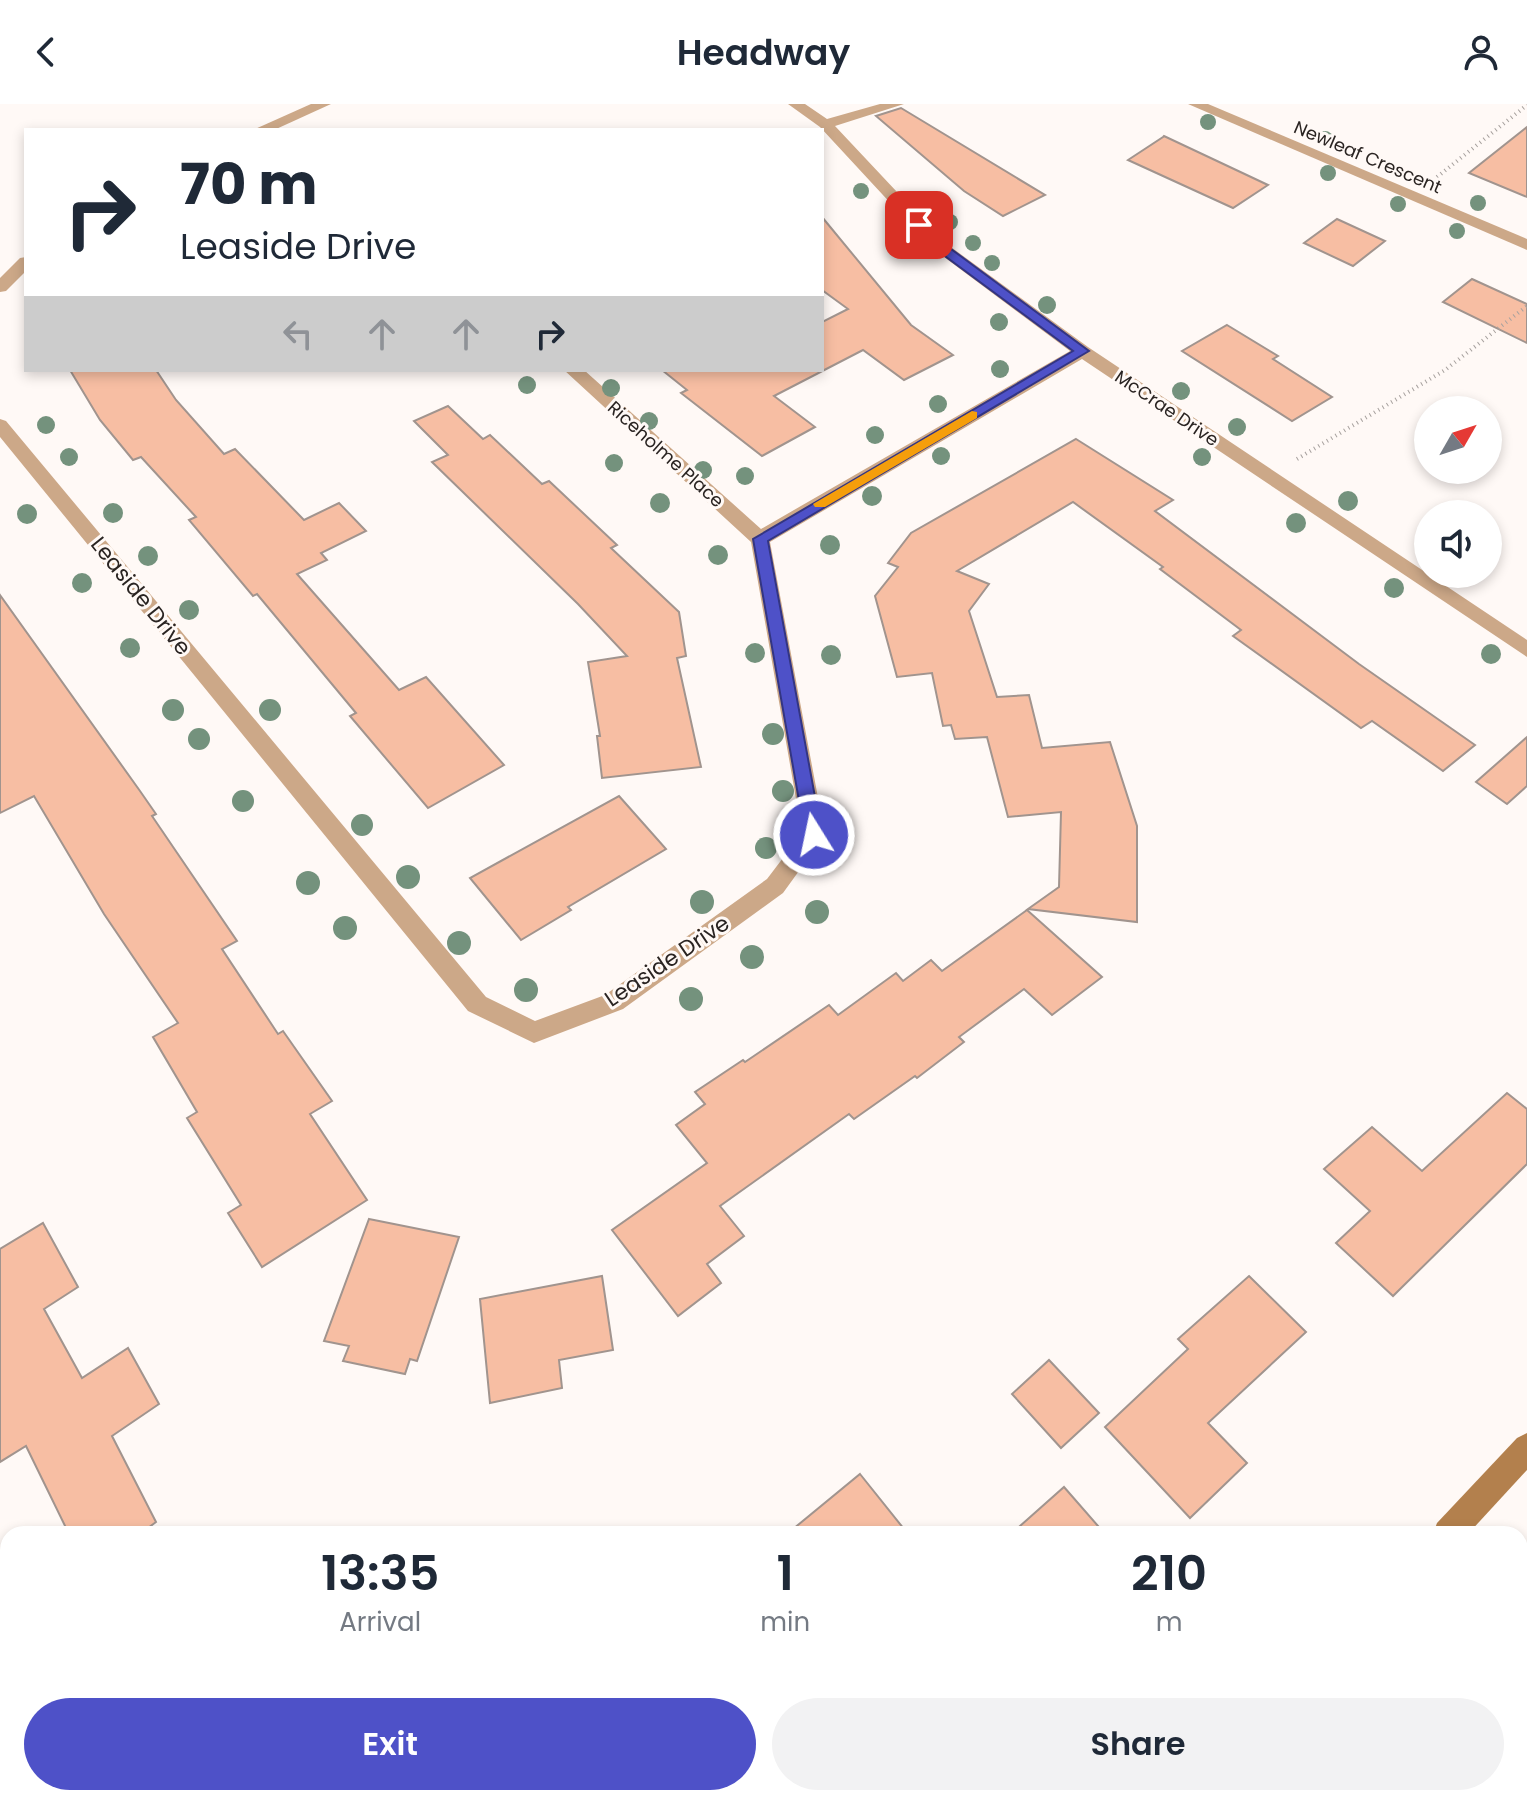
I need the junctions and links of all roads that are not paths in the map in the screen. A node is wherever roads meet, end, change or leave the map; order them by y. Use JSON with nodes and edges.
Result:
{"nodes":[{"id":1,"x":324,"y":104,"type":"edge"},
{"id":2,"x":795,"y":104,"type":"edge"},
{"id":3,"x":897,"y":104,"type":"edge"},
{"id":4,"x":1195,"y":104,"type":"edge"},
{"id":5,"x":825,"y":124,"type":"junction"},
{"id":6,"x":266,"y":128,"type":"edge"},
{"id":7,"x":1527,"y":245,"type":"edge"},
{"id":8,"x":24,"y":264,"type":"edge"},
{"id":9,"x":0,"y":287,"type":"edge"},
{"id":10,"x":1082,"y":351,"type":"junction"},
{"id":11,"x":575,"y":372,"type":"edge"},
{"id":12,"x":0,"y":425,"type":"edge"},
{"id":13,"x":760,"y":539,"type":"junction"},
{"id":14,"x":1527,"y":650,"type":"edge"},
{"id":15,"x":1527,"y":1448,"type":"edge"},
{"id":16,"x":1455,"y":1526,"type":"edge"}],
"edges":[{"from":1,"to":6,"type":"street"},
{"from":2,"to":5,"type":"street","name":"McCrae Drive"},
{"from":3,"to":5,"type":"street"},
{"from":4,"to":7,"type":"street","name":"Newleaf Crescent"},
{"from":5,"to":10,"type":"street","name":"McCrae Drive"},
{"from":8,"to":9,"type":"street"},
{"from":10,"to":13,"type":"street"},
{"from":10,"to":14,"type":"street","name":"McCrae Drive"},
{"from":11,"to":13,"type":"street","name":"Riceholme Place"},
{"from":12,"to":13,"type":"street","name":"Leaside Drive"},
{"from":15,"to":16,"type":"main road"}]}
